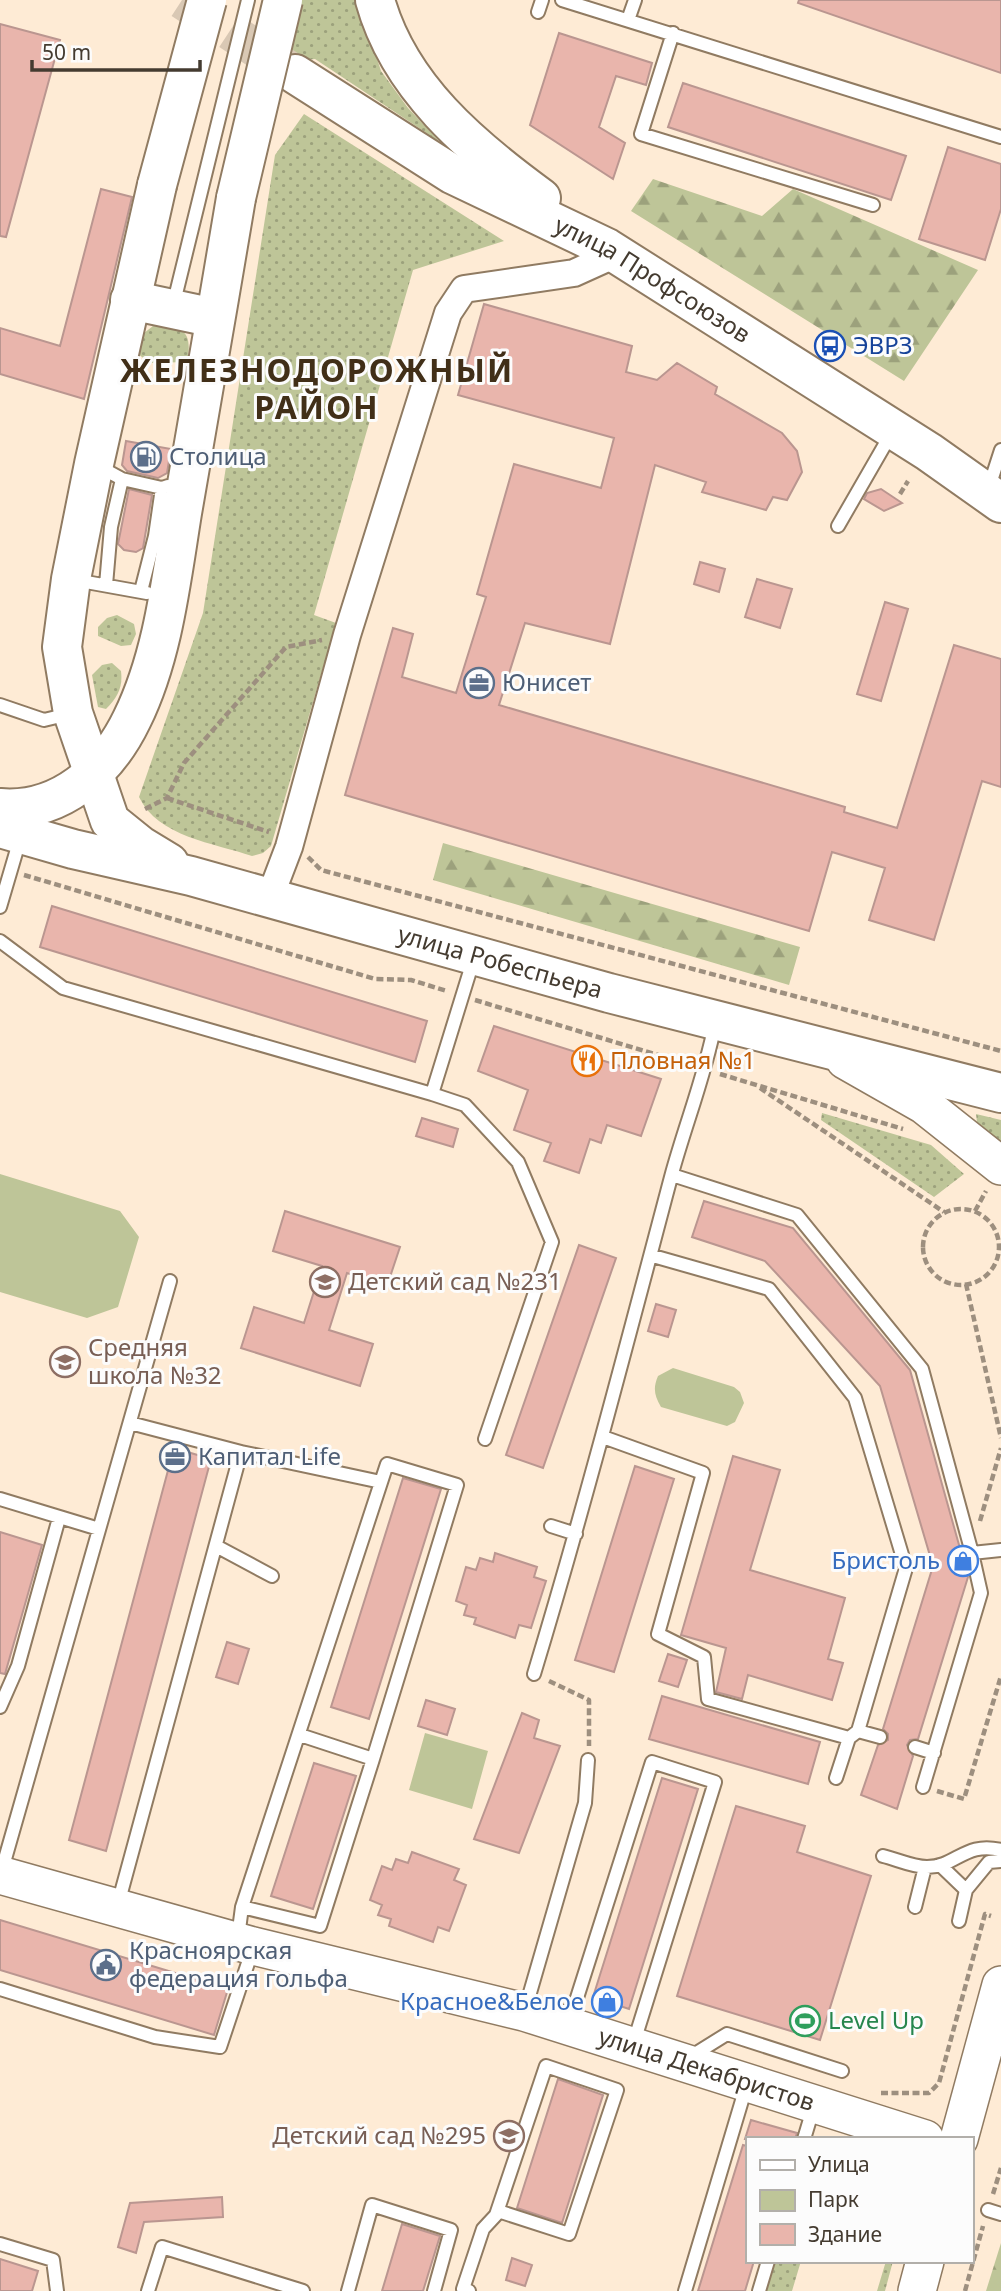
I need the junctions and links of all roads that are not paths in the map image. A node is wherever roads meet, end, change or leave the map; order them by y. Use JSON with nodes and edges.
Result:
{"nodes":[{"id":1,"x":207,"y":0,"type":"edge"},
{"id":2,"x":248,"y":0,"type":"edge"},
{"id":3,"x":283,"y":0,"type":"edge"},
{"id":4,"x":375,"y":0,"type":"edge"},
{"id":5,"x":562,"y":0,"type":"edge"},
{"id":6,"x":635,"y":0,"type":"edge"},
{"id":7,"x":628,"y":20,"type":"junction"},
{"id":8,"x":673,"y":33,"type":"junction"},
{"id":9,"x":295,"y":74,"type":"tunnel mouth"},
{"id":10,"x":1001,"y":136,"type":"edge"},
{"id":11,"x":873,"y":205,"type":"dead end"},
{"id":12,"x":612,"y":251,"type":"junction"},
{"id":13,"x":130,"y":300,"type":"junction"},
{"id":14,"x":172,"y":309,"type":"junction"},
{"id":15,"x":215,"y":318,"type":"junction"},
{"id":16,"x":893,"y":430,"type":"junction"},
{"id":17,"x":1001,"y":450,"type":"edge"},
{"id":18,"x":108,"y":472,"type":"junction"},
{"id":19,"x":175,"y":484,"type":"junction"},
{"id":20,"x":994,"y":498,"type":"edge"},
{"id":21,"x":838,"y":526,"type":"dead end"},
{"id":22,"x":88,"y":582,"type":"junction"},
{"id":23,"x":154,"y":594,"type":"junction"},
{"id":24,"x":0,"y":705,"type":"edge"},
{"id":25,"x":73,"y":713,"type":"junction"},
{"id":26,"x":94,"y":773,"type":"junction"},
{"id":27,"x":7,"y":823,"type":"edge"},
{"id":28,"x":191,"y":876,"type":"junction"},
{"id":29,"x":270,"y":897,"type":"junction"},
{"id":30,"x":0,"y":907,"type":"edge"},
{"id":31,"x":0,"y":941,"type":"edge"},
{"id":32,"x":475,"y":954,"type":"junction"},
{"id":33,"x":716,"y":1019,"type":"junction"},
{"id":34,"x":823,"y":1047,"type":"junction"},
{"id":35,"x":1001,"y":1093,"type":"edge"},
{"id":36,"x":432,"y":1094,"type":"junction"},
{"id":37,"x":990,"y":1174,"type":"edge"},
{"id":38,"x":672,"y":1175,"type":"junction"},
{"id":39,"x":653,"y":1256,"type":"junction"},
{"id":40,"x":170,"y":1281,"type":"dead end"},
{"id":41,"x":130,"y":1423,"type":"junction"},
{"id":42,"x":603,"y":1437,"type":"junction"},
{"id":43,"x":485,"y":1439,"type":"dead end"},
{"id":44,"x":241,"y":1452,"type":"junction"},
{"id":45,"x":382,"y":1482,"type":"junction"},
{"id":46,"x":0,"y":1499,"type":"edge"},
{"id":47,"x":59,"y":1518,"type":"junction"},
{"id":48,"x":551,"y":1526,"type":"dead end"},
{"id":49,"x":99,"y":1529,"type":"junction"},
{"id":50,"x":576,"y":1534,"type":"junction"},
{"id":51,"x":216,"y":1546,"type":"junction"},
{"id":52,"x":1001,"y":1550,"type":"edge"},
{"id":53,"x":972,"y":1553,"type":"junction"},
{"id":54,"x":272,"y":1576,"type":"dead end"},
{"id":55,"x":534,"y":1674,"type":"road end"},
{"id":56,"x":0,"y":1707,"type":"edge"},
{"id":57,"x":853,"y":1734,"type":"junction"},
{"id":58,"x":300,"y":1735,"type":"junction"},
{"id":59,"x":880,"y":1737,"type":"dead end"},
{"id":60,"x":915,"y":1747,"type":"dead end"},
{"id":61,"x":934,"y":1753,"type":"junction"},
{"id":62,"x":373,"y":1759,"type":"junction"},
{"id":63,"x":589,"y":1760,"type":"road end"},
{"id":64,"x":835,"y":1778,"type":"dead end"},
{"id":65,"x":923,"y":1787,"type":"road end"},
{"id":66,"x":1001,"y":1850,"type":"edge"},
{"id":67,"x":883,"y":1856,"type":"dead end"},
{"id":68,"x":1001,"y":1861,"type":"edge"},
{"id":69,"x":940,"y":1865,"type":"junction"},
{"id":70,"x":925,"y":1867,"type":"junction"},
{"id":71,"x":0,"y":1875,"type":"edge"},
{"id":72,"x":966,"y":1890,"type":"junction"},
{"id":73,"x":915,"y":1907,"type":"dead end"},
{"id":74,"x":117,"y":1908,"type":"junction"},
{"id":75,"x":959,"y":1921,"type":"dead end"},
{"id":76,"x":244,"y":1932,"type":"junction"},
{"id":77,"x":1001,"y":1985,"type":"edge"},
{"id":78,"x":0,"y":1989,"type":"edge"},
{"id":79,"x":524,"y":2012,"type":"junction"},
{"id":80,"x":569,"y":2025,"type":"junction"},
{"id":81,"x":633,"y":2046,"type":"junction"},
{"id":82,"x":683,"y":2062,"type":"junction"},
{"id":83,"x":842,"y":2071,"type":"dead end"},
{"id":84,"x":747,"y":2083,"type":"junction"},
{"id":85,"x":814,"y":2104,"type":"junction"},
{"id":86,"x":906,"y":2136,"type":"edge"},
{"id":87,"x":805,"y":2137,"type":"edge"},
{"id":88,"x":960,"y":2137,"type":"edge"},
{"id":89,"x":988,"y":2210,"type":"road end"},
{"id":90,"x":498,"y":2211,"type":"junction"},
{"id":91,"x":1001,"y":2214,"type":"edge"},
{"id":92,"x":0,"y":2244,"type":"edge"},
{"id":93,"x":767,"y":2263,"type":"edge"},
{"id":94,"x":924,"y":2263,"type":"edge"},
{"id":95,"x":465,"y":2290,"type":"edge"},
{"id":96,"x":57,"y":2291,"type":"edge"},
{"id":97,"x":148,"y":2291,"type":"edge"},
{"id":98,"x":303,"y":2291,"type":"edge"},
{"id":99,"x":348,"y":2291,"type":"edge"},
{"id":100,"x":434,"y":2291,"type":"edge"},
{"id":101,"x":685,"y":2291,"type":"edge"},
{"id":102,"x":759,"y":2291,"type":"edge"},
{"id":103,"x":917,"y":2291,"type":"edge"}],
"edges":[{"from":1,"to":13,"type":"main road","bridge":true},
{"from":2,"to":14,"type":"lane"},
{"from":3,"to":15,"type":"main road","bridge":true},
{"from":4,"to":12,"type":"main road"},
{"from":5,"to":7,"type":"lane"},
{"from":6,"to":7,"type":"lane"},
{"from":7,"to":8,"type":"lane"},
{"from":8,"to":10,"type":"lane"},
{"from":8,"to":11,"type":"lane"},
{"from":9,"to":12,"type":"main road","name":"улица Профсоюзов"},
{"from":12,"to":16,"type":"main road","name":"улица Профсоюзов"},
{"from":12,"to":29,"type":"street"},
{"from":13,"to":14,"type":"main road"},
{"from":13,"to":18,"type":"main road"},
{"from":14,"to":15,"type":"main road"},
{"from":15,"to":19,"type":"main road"},
{"from":16,"to":20,"type":"main road","name":"улица Профсоюзов"},
{"from":16,"to":21,"type":"lane"},
{"from":17,"to":20,"type":"lane"},
{"from":18,"to":19,"type":"lane"},
{"from":18,"to":22,"type":"main road"},
{"from":19,"to":23,"type":"main road"},
{"from":22,"to":23,"type":"lane"},
{"from":22,"to":25,"type":"main road"},
{"from":23,"to":26,"type":"main road"},
{"from":24,"to":25,"type":"lane"},
{"from":25,"to":26,"type":"main road"},
{"from":26,"to":27,"type":"main road"},
{"from":26,"to":28,"type":"main road"},
{"from":27,"to":28,"type":"main road","name":"улица Робеспьера"},
{"from":27,"to":30,"type":"lane"},
{"from":28,"to":29,"type":"main road","name":"улица Робеспьера"},
{"from":29,"to":32,"type":"main road","name":"улица Робеспьера"},
{"from":31,"to":36,"type":"lane"},
{"from":32,"to":33,"type":"main road","name":"улица Робеспьера"},
{"from":32,"to":36,"type":"lane"},
{"from":33,"to":34,"type":"main road","name":"улица Робеспьера"},
{"from":33,"to":38,"type":"lane"},
{"from":34,"to":35,"type":"main road","name":"улица Робеспьера"},
{"from":34,"to":37,"type":"street"},
{"from":36,"to":43,"type":"lane"},
{"from":38,"to":39,"type":"lane"},
{"from":38,"to":53,"type":"lane"},
{"from":39,"to":42,"type":"lane"},
{"from":39,"to":57,"type":"lane"},
{"from":40,"to":41,"type":"lane"},
{"from":41,"to":44,"type":"lane"},
{"from":41,"to":49,"type":"lane"},
{"from":42,"to":50,"type":"lane"},
{"from":42,"to":57,"type":"lane"},
{"from":44,"to":45,"type":"lane"},
{"from":44,"to":51,"type":"lane"},
{"from":45,"to":58,"type":"lane"},
{"from":45,"to":62,"type":"lane"},
{"from":46,"to":47,"type":"lane"},
{"from":47,"to":49,"type":"lane"},
{"from":47,"to":56,"type":"lane"},
{"from":48,"to":50,"type":"lane"},
{"from":49,"to":71,"type":"lane"},
{"from":50,"to":55,"type":"lane"},
{"from":51,"to":54,"type":"lane"},
{"from":51,"to":74,"type":"lane"},
{"from":52,"to":53,"type":"lane"},
{"from":53,"to":61,"type":"lane"},
{"from":57,"to":59,"type":"lane"},
{"from":57,"to":64,"type":"lane"},
{"from":58,"to":62,"type":"lane"},
{"from":58,"to":76,"type":"lane"},
{"from":60,"to":61,"type":"lane"},
{"from":61,"to":65,"type":"lane"},
{"from":62,"to":76,"type":"lane"},
{"from":63,"to":79,"type":"lane"},
{"from":66,"to":69,"type":"lane"},
{"from":67,"to":70,"type":"lane"},
{"from":68,"to":72,"type":"lane"},
{"from":69,"to":70,"type":"lane"},
{"from":69,"to":72,"type":"lane"},
{"from":70,"to":73,"type":"lane"},
{"from":71,"to":74,"type":"street","name":"улица Декабристов"},
{"from":72,"to":75,"type":"lane"},
{"from":74,"to":76,"type":"street","name":"улица Декабристов"},
{"from":76,"to":78,"type":"lane"},
{"from":76,"to":79,"type":"street","name":"улица Декабристов"},
{"from":77,"to":88,"type":"street"},
{"from":79,"to":80,"type":"street","name":"улица Декабристов"},
{"from":80,"to":81,"type":"street","name":"улица Декабристов"},
{"from":80,"to":81,"type":"lane"},
{"from":81,"to":82,"type":"street","name":"улица Декабристов"},
{"from":82,"to":83,"type":"lane"},
{"from":82,"to":84,"type":"street","name":"улица Декабристов"},
{"from":84,"to":85,"type":"street","name":"улица Декабристов"},
{"from":84,"to":101,"type":"lane"},
{"from":85,"to":86,"type":"street","name":"улица Декабристов"},
{"from":85,"to":87,"type":"lane"},
{"from":89,"to":91,"type":"lane"},
{"from":90,"to":90,"type":"lane"},
{"from":90,"to":95,"type":"lane"},
{"from":92,"to":96,"type":"lane"},
{"from":93,"to":102,"type":"lane"},
{"from":94,"to":103,"type":"street"},
{"from":97,"to":98,"type":"lane"},
{"from":99,"to":100,"type":"lane"}]}
